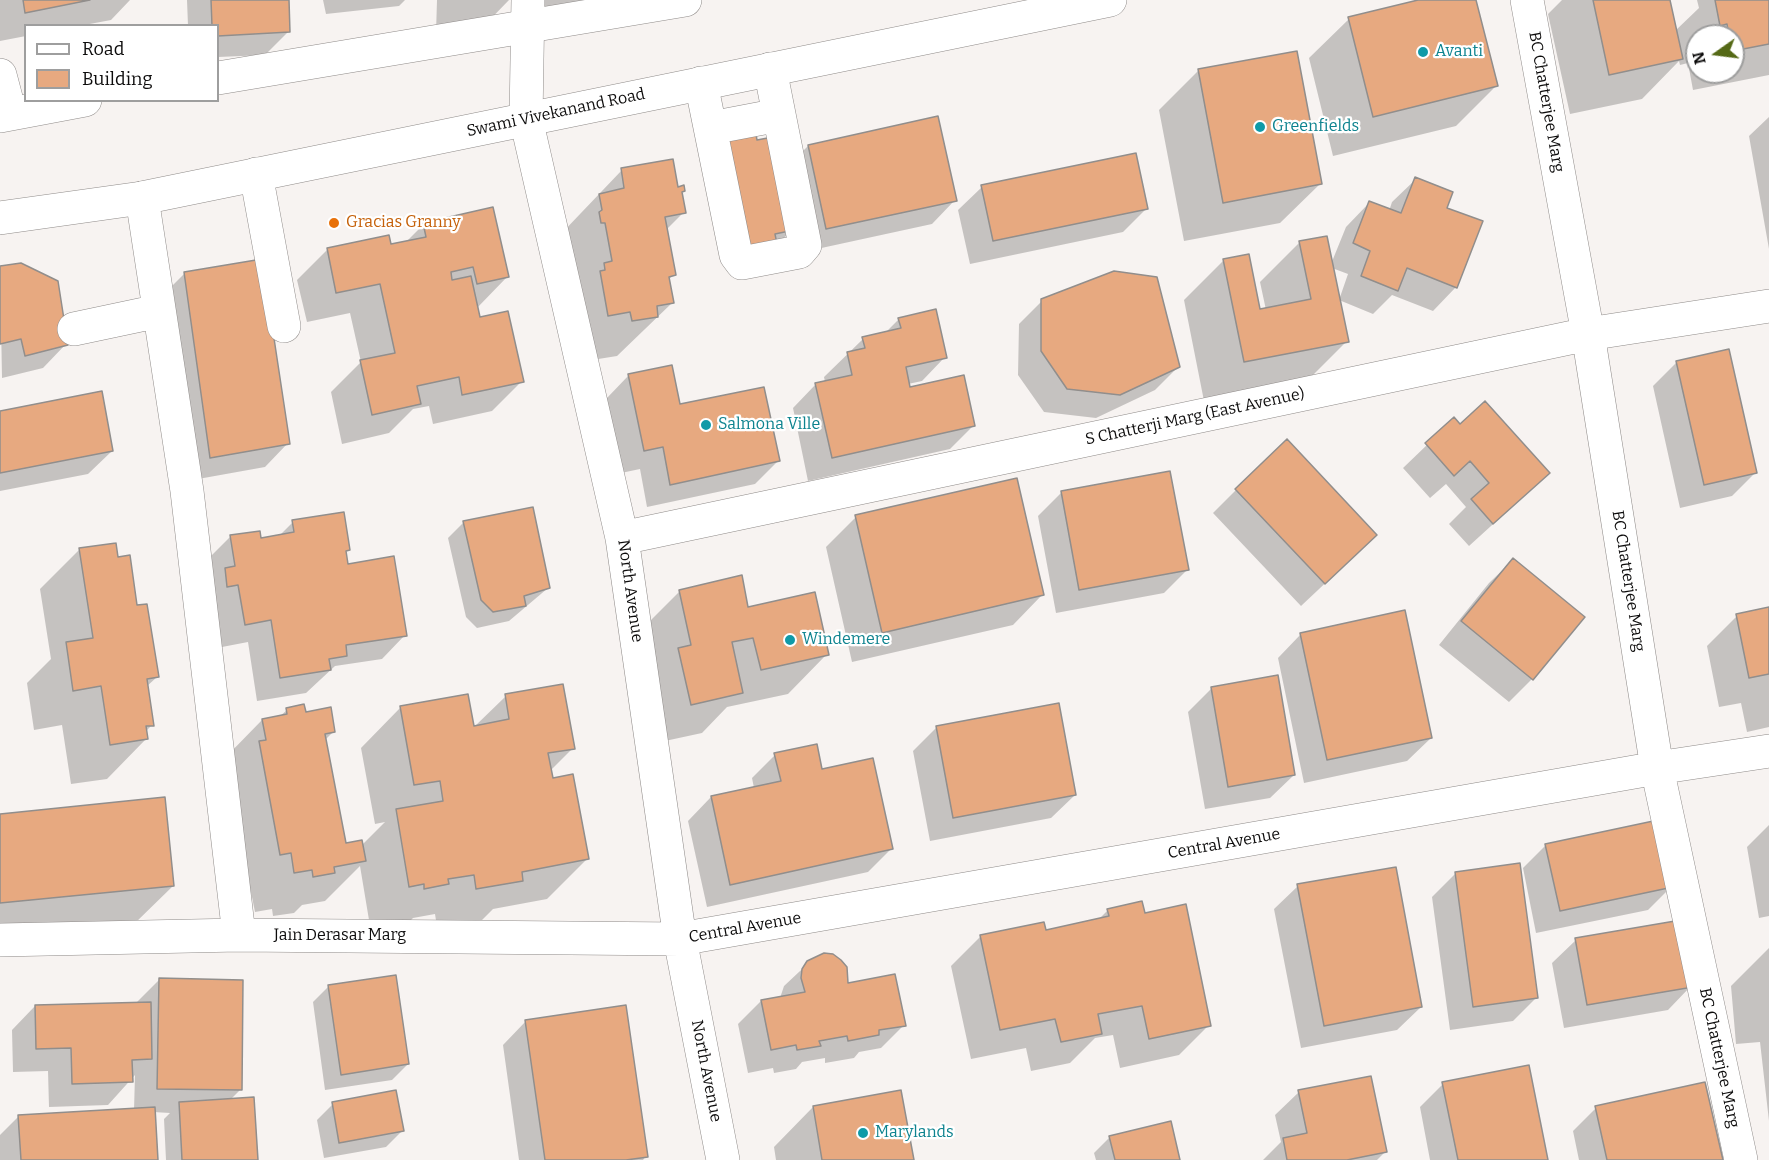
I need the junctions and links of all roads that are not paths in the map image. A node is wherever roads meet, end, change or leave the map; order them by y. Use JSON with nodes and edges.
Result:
{"nodes":[{"id":1,"x":680,"y":0,"type":"edge"},
{"id":2,"x":1110,"y":0,"type":"edge"},
{"id":3,"x":1527,"y":0,"type":"edge"},
{"id":4,"x":528,"y":13,"type":"edge"},
{"id":5,"x":770,"y":69,"type":"junction"},
{"id":6,"x":0,"y":75,"type":"edge"},
{"id":7,"x":219,"y":78,"type":"edge"},
{"id":8,"x":701,"y":83,"type":"junction"},
{"id":9,"x":74,"y":102,"type":"edge"},
{"id":10,"x":5,"y":115,"type":"edge"},
{"id":11,"x":779,"y":115,"type":"junction"},
{"id":12,"x":526,"y":118,"type":"junction"},
{"id":13,"x":711,"y":128,"type":"junction"},
{"id":14,"x":256,"y":174,"type":"junction"},
{"id":15,"x":142,"y":198,"type":"junction"},
{"id":16,"x":0,"y":218,"type":"edge"},
{"id":17,"x":1769,"y":306,"type":"edge"},
{"id":18,"x":159,"y":311,"type":"junction"},
{"id":19,"x":284,"y":326,"type":"dead end"},
{"id":20,"x":74,"y":329,"type":"dead end"},
{"id":21,"x":1588,"y":334,"type":"junction"},
{"id":22,"x":622,"y":538,"type":"junction"},
{"id":23,"x":1769,"y":751,"type":"edge"},
{"id":24,"x":1657,"y":768,"type":"junction"},
{"id":25,"x":239,"y":935,"type":"junction"},
{"id":26,"x":680,"y":939,"type":"junction"},
{"id":27,"x":0,"y":940,"type":"edge"},
{"id":28,"x":723,"y":1160,"type":"edge"},
{"id":29,"x":1741,"y":1160,"type":"edge"}],
"edges":[{"from":1,"to":4,"type":"street"},
{"from":2,"to":5,"type":"street","name":"Swami Vivekanand Road"},
{"from":3,"to":21,"type":"street","name":"BC Chatterjee Marg"},
{"from":4,"to":7,"type":"street"},
{"from":4,"to":12,"type":"street","name":"North Avenue"},
{"from":5,"to":8,"type":"street","name":"Swami Vivekanand Road"},
{"from":5,"to":11,"type":"street"},
{"from":6,"to":10,"type":"street"},
{"from":8,"to":12,"type":"street","name":"Swami Vivekanand Road"},
{"from":8,"to":13,"type":"street"},
{"from":9,"to":10,"type":"street"},
{"from":11,"to":13,"type":"street"},
{"from":11,"to":13,"type":"street"},
{"from":12,"to":14,"type":"street","name":"Swami Vivekanand Road"},
{"from":12,"to":22,"type":"street","name":"North Avenue"},
{"from":14,"to":15,"type":"street","name":"Swami Vivekanand Road"},
{"from":14,"to":19,"type":"street"},
{"from":15,"to":16,"type":"street","name":"Swami Vivekanand Road"},
{"from":15,"to":18,"type":"street"},
{"from":17,"to":21,"type":"street","name":"S Chatterji Marg (East Avenue)"},
{"from":18,"to":20,"type":"street"},
{"from":18,"to":25,"type":"street"},
{"from":21,"to":22,"type":"street","name":"S Chatterji Marg (East Avenue)"},
{"from":21,"to":24,"type":"street","name":"BC Chatterjee Marg"},
{"from":22,"to":26,"type":"street","name":"North Avenue"},
{"from":23,"to":24,"type":"street","name":"Central Avenue"},
{"from":24,"to":26,"type":"street","name":"Central Avenue"},
{"from":24,"to":29,"type":"street","name":"BC Chatterjee Marg"},
{"from":25,"to":26,"type":"street","name":"Jain Derasar Marg"},
{"from":25,"to":27,"type":"street","name":"Jain Derasar Marg"},
{"from":26,"to":28,"type":"street","name":"North Avenue"}]}
